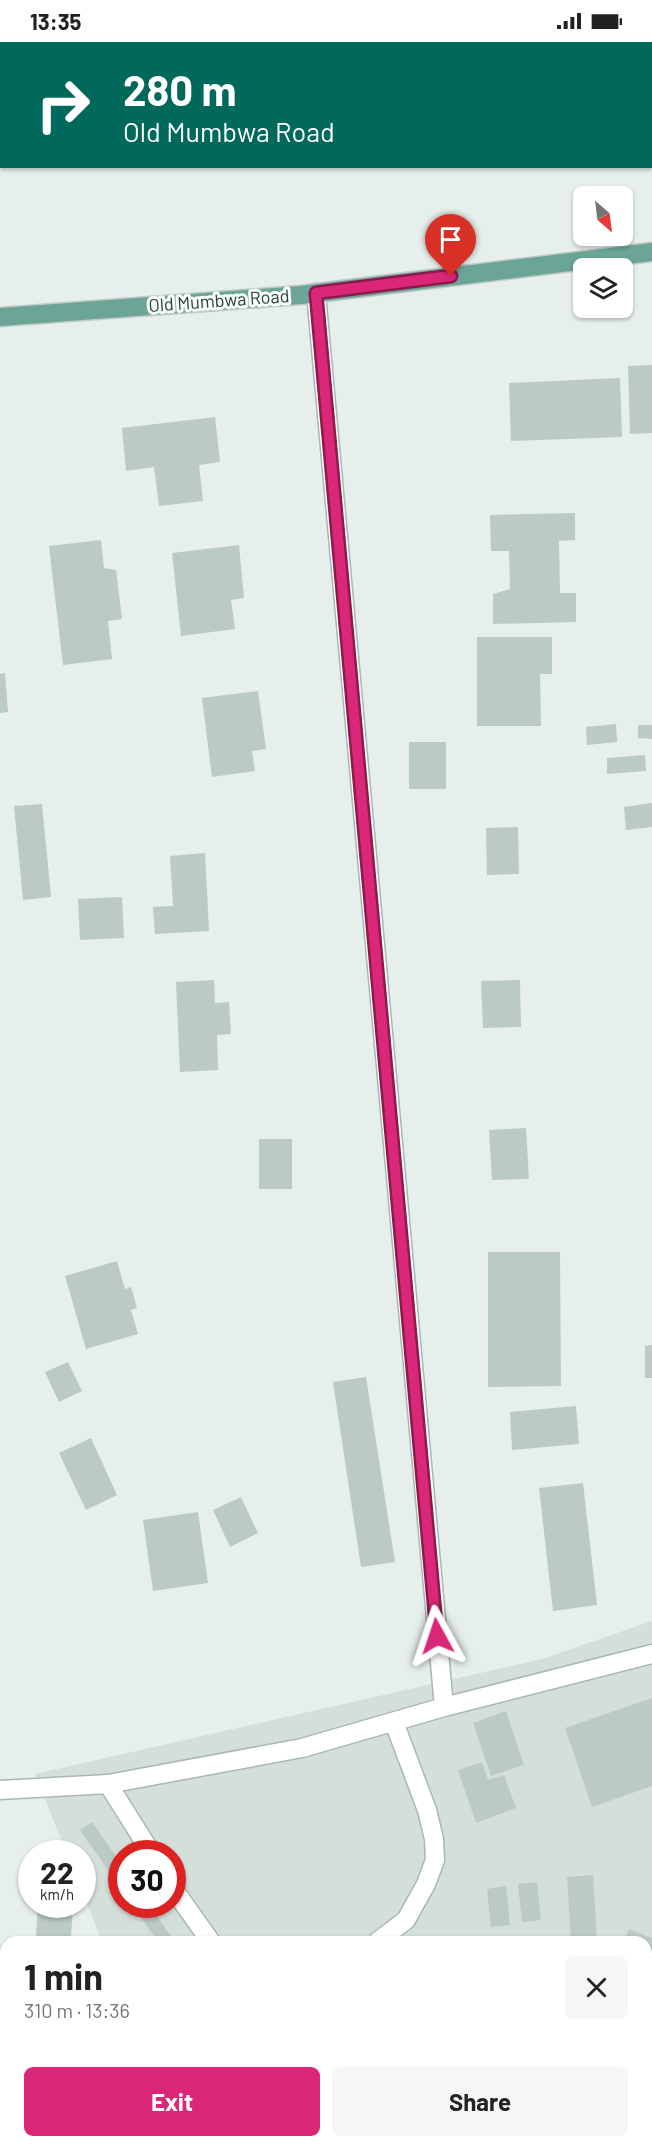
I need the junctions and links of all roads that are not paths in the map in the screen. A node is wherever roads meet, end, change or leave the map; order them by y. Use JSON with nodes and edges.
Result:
{"nodes":[{"id":1,"x":652,"y":252,"type":"edge"},
{"id":2,"x":316,"y":293,"type":"junction"},
{"id":3,"x":0,"y":317,"type":"edge"},
{"id":4,"x":652,"y":1654,"type":"edge"},
{"id":5,"x":444,"y":1707,"type":"junction"},
{"id":6,"x":394,"y":1722,"type":"junction"},
{"id":7,"x":108,"y":1784,"type":"junction"},
{"id":8,"x":0,"y":1790,"type":"edge"},
{"id":9,"x":143,"y":1840,"type":"edge"},
{"id":10,"x":186,"y":1907,"type":"edge"},
{"id":11,"x":207,"y":1936,"type":"edge"},
{"id":12,"x":385,"y":1936,"type":"edge"}],
"edges":[{"from":1,"to":2,"type":"main road","name":"Old Mumbwa Road"},
{"from":2,"to":3,"type":"main road","name":"Old Mumbwa Road"},
{"from":2,"to":5,"type":"street"},
{"from":4,"to":5,"type":"street"},
{"from":5,"to":6,"type":"street"},
{"from":6,"to":7,"type":"street"},
{"from":6,"to":12,"type":"street"},
{"from":7,"to":8,"type":"street"},
{"from":7,"to":9,"type":"street"},
{"from":10,"to":11,"type":"street"}]}
